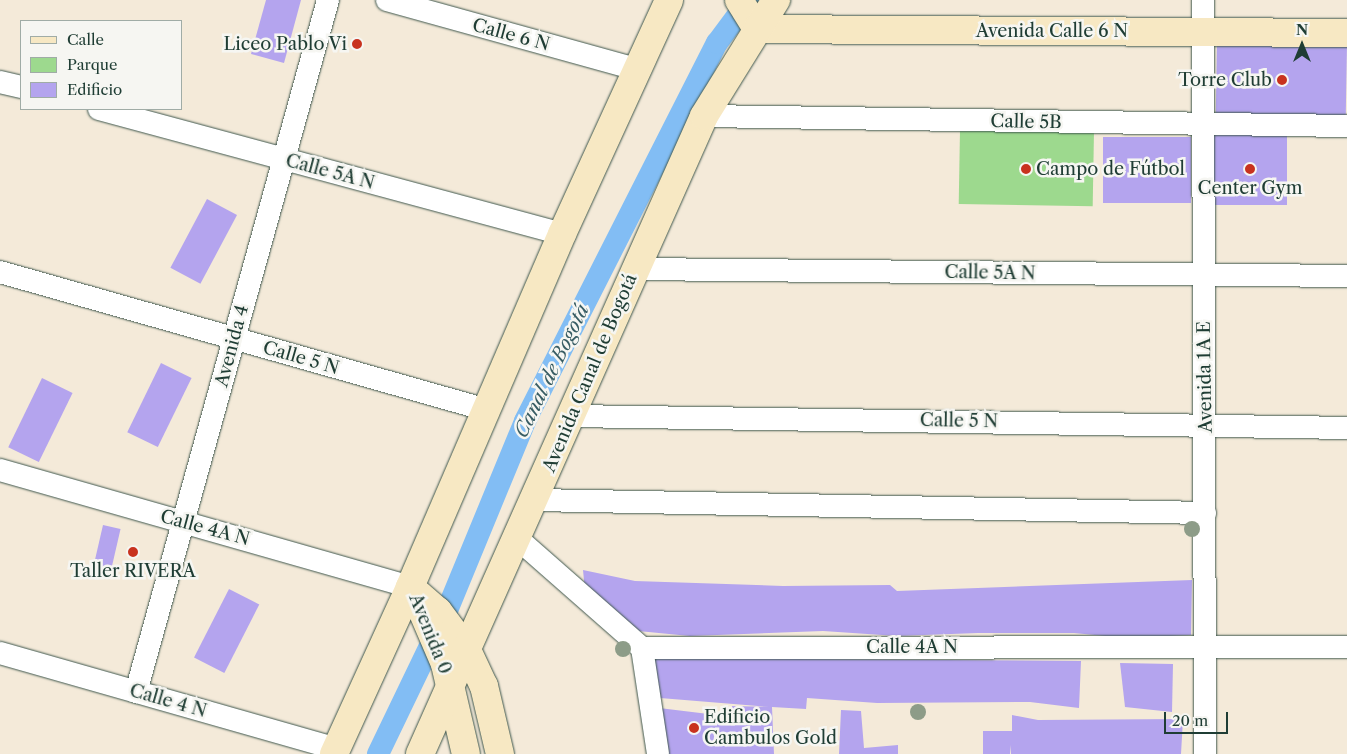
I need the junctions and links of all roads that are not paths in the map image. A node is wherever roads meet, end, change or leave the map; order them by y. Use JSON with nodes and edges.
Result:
{"nodes":[{"id":1,"x":328,"y":0,"type":"edge"},
{"id":2,"x":387,"y":0,"type":"edge"},
{"id":3,"x":669,"y":0,"type":"edge"},
{"id":4,"x":776,"y":0,"type":"edge"},
{"id":5,"x":1203,"y":0,"type":"edge"},
{"id":6,"x":747,"y":13,"type":"edge"},
{"id":7,"x":1203,"y":33,"type":"junction"},
{"id":8,"x":1347,"y":33,"type":"edge"},
{"id":9,"x":636,"y":69,"type":"junction"},
{"id":10,"x":0,"y":82,"type":"edge"},
{"id":11,"x":20,"y":87,"type":"edge"},
{"id":12,"x":103,"y":110,"type":"edge"},
{"id":13,"x":704,"y":116,"type":"junction"},
{"id":14,"x":1204,"y":125,"type":"junction"},
{"id":15,"x":1347,"y":126,"type":"edge"},
{"id":16,"x":284,"y":159,"type":"junction"},
{"id":17,"x":562,"y":234,"type":"junction"},
{"id":18,"x":634,"y":269,"type":"junction"},
{"id":19,"x":0,"y":272,"type":"edge"},
{"id":20,"x":1204,"y":275,"type":"junction"},
{"id":21,"x":1347,"y":276,"type":"edge"},
{"id":22,"x":234,"y":339,"type":"junction"},
{"id":23,"x":487,"y":410,"type":"junction"},
{"id":24,"x":570,"y":416,"type":"junction"},
{"id":25,"x":1207,"y":424,"type":"junction"},
{"id":26,"x":1347,"y":428,"type":"edge"},
{"id":27,"x":0,"y":470,"type":"edge"},
{"id":28,"x":535,"y":500,"type":"junction"},
{"id":29,"x":1205,"y":513,"type":"junction"},
{"id":30,"x":185,"y":523,"type":"junction"},
{"id":31,"x":518,"y":539,"type":"junction"},
{"id":32,"x":410,"y":587,"type":"junction"},
{"id":33,"x":1205,"y":647,"type":"junction"},
{"id":34,"x":1347,"y":647,"type":"edge"},
{"id":35,"x":642,"y":648,"type":"junction"},
{"id":36,"x":0,"y":653,"type":"edge"},
{"id":37,"x":455,"y":659,"type":"junction"},
{"id":38,"x":136,"y":692,"type":"junction"},
{"id":39,"x":335,"y":752,"type":"edge"},
{"id":40,"x":420,"y":754,"type":"edge"},
{"id":41,"x":466,"y":754,"type":"edge"},
{"id":42,"x":500,"y":754,"type":"edge"},
{"id":43,"x":658,"y":754,"type":"edge"},
{"id":44,"x":1205,"y":754,"type":"edge"}],
"edges":[{"from":1,"to":16,"type":"street","name":"Avenida 4"},
{"from":2,"to":9,"type":"street","name":"Calle 6 N"},
{"from":3,"to":9,"type":"main road"},
{"from":4,"to":6,"type":"main road","name":"Avenida Canal de Bogotá"},
{"from":5,"to":7,"type":"street","name":"Avenida 1A E"},
{"from":6,"to":7,"type":"main road","name":"Avenida Calle 6 N"},
{"from":6,"to":13,"type":"main road","name":"Avenida Canal de Bogotá"},
{"from":7,"to":8,"type":"main road","name":"Avenida Calle 6 N"},
{"from":7,"to":14,"type":"street","name":"Avenida 1A E"},
{"from":9,"to":17,"type":"main road"},
{"from":10,"to":11,"type":"street"},
{"from":12,"to":16,"type":"street","name":"Calle 5A N"},
{"from":13,"to":14,"type":"street","name":"Calle 5B"},
{"from":13,"to":18,"type":"main road","name":"Avenida Canal de Bogotá"},
{"from":14,"to":15,"type":"street","name":"Calle 5B"},
{"from":14,"to":20,"type":"street","name":"Avenida 1A E"},
{"from":16,"to":17,"type":"street","name":"Calle 5A N"},
{"from":16,"to":22,"type":"street","name":"Avenida 4"},
{"from":17,"to":23,"type":"main road"},
{"from":18,"to":20,"type":"street","name":"Calle 5A N"},
{"from":18,"to":24,"type":"main road","name":"Avenida Canal de Bogotá"},
{"from":19,"to":22,"type":"street","name":"Calle 5 N"},
{"from":20,"to":21,"type":"street","name":"Calle 5A N"},
{"from":20,"to":25,"type":"street","name":"Avenida 1A E"},
{"from":22,"to":23,"type":"street","name":"Calle 5 N"},
{"from":22,"to":30,"type":"street","name":"Avenida 4"},
{"from":23,"to":32,"type":"main road"},
{"from":24,"to":25,"type":"street","name":"Calle 5 N"},
{"from":24,"to":28,"type":"main road","name":"Avenida Canal de Bogotá"},
{"from":25,"to":26,"type":"street","name":"Calle 5 N"},
{"from":25,"to":29,"type":"street","name":"Avenida 1A E"},
{"from":27,"to":30,"type":"street","name":"Calle 4A N"},
{"from":28,"to":29,"type":"street"},
{"from":28,"to":31,"type":"main road","name":"Avenida Canal de Bogotá"},
{"from":29,"to":33,"type":"street","name":"Avenida 1A E"},
{"from":30,"to":32,"type":"street","name":"Calle 4A N"},
{"from":30,"to":38,"type":"street","name":"Avenida 4"},
{"from":31,"to":35,"type":"street"},
{"from":31,"to":37,"type":"main road","name":"Avenida Canal de Bogotá"},
{"from":32,"to":37,"type":"main road","name":"Avenida 0"},
{"from":32,"to":39,"type":"main road"},
{"from":33,"to":34,"type":"street","name":"Calle 4A N"},
{"from":33,"to":35,"type":"street","name":"Calle 4A N"},
{"from":33,"to":44,"type":"street","name":"Avenida 1A E"},
{"from":35,"to":43,"type":"street"},
{"from":36,"to":38,"type":"street","name":"Calle 4 N"},
{"from":37,"to":40,"type":"main road","name":"Avenida Canal de Bogotá"},
{"from":37,"to":41,"type":"main road","name":"Avenida 0"},
{"from":37,"to":42,"type":"main road","name":"Avenida 0"},
{"from":38,"to":39,"type":"street","name":"Calle 4 N"}]}
